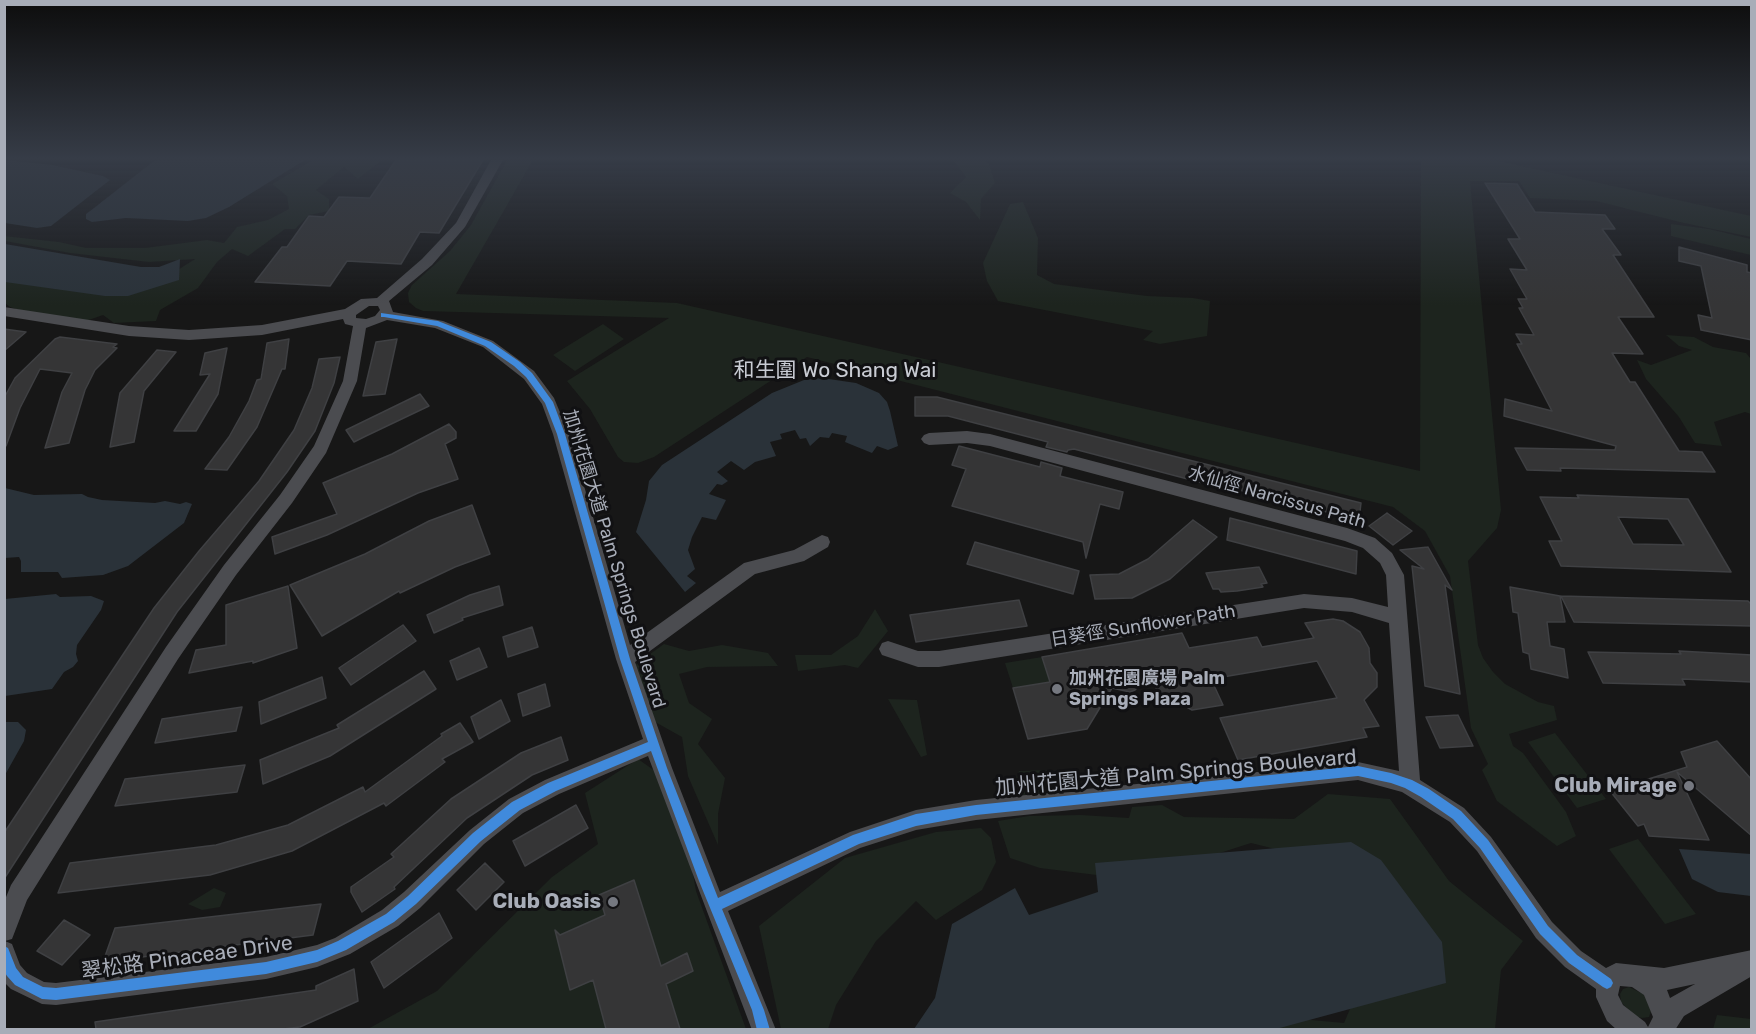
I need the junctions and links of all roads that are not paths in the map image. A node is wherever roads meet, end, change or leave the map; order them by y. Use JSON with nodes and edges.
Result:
{"nodes":[{"id":1,"x":470,"y":208,"type":"edge"},
{"id":2,"x":382,"y":308,"type":"junction"},
{"id":3,"x":4,"y":311,"type":"edge"},
{"id":4,"x":355,"y":319,"type":"junction"},
{"id":5,"x":929,"y":439,"type":"dead end"},
{"id":6,"x":822,"y":542,"type":"dead end"},
{"id":7,"x":1399,"y":618,"type":"junction"},
{"id":8,"x":888,"y":649,"type":"dead end"},
{"id":9,"x":624,"y":659,"type":"junction"},
{"id":10,"x":654,"y":744,"type":"junction"},
{"id":11,"x":1410,"y":785,"type":"junction"},
{"id":12,"x":716,"y":906,"type":"junction"},
{"id":13,"x":4,"y":931,"type":"edge"},
{"id":14,"x":4,"y":952,"type":"edge"},
{"id":15,"x":1752,"y":962,"type":"edge"},
{"id":16,"x":1635,"y":976,"type":"junction"},
{"id":17,"x":1607,"y":983,"type":"junction"},
{"id":18,"x":1661,"y":1026,"type":"edge"},
{"id":19,"x":764,"y":1029,"type":"edge"},
{"id":20,"x":1637,"y":1029,"type":"edge"}],
"edges":[{"from":1,"to":2,"type":"street"},
{"from":2,"to":4,"type":"street"},
{"from":2,"to":4,"type":"street"},
{"from":2,"to":9,"type":"street","name":"加州花園大道 Palm Springs Boulevard"},
{"from":3,"to":4,"type":"street"},
{"from":4,"to":13,"type":"street"},
{"from":5,"to":7,"type":"street","name":"水仙徑 Narcissus Path"},
{"from":6,"to":9,"type":"street"},
{"from":7,"to":8,"type":"street","name":"日葵徑 Sunflower Path"},
{"from":7,"to":11,"type":"street","name":"水仙徑 Narcissus Path"},
{"from":9,"to":10,"type":"street","name":"加州花園大道 Palm Springs Boulevard"},
{"from":10,"to":12,"type":"street","name":"加州花園大道 Palm Springs Boulevard"},
{"from":10,"to":14,"type":"street","name":"翠松路 Pinaceae Drive"},
{"from":11,"to":12,"type":"street","name":"加州花園大道 Palm Springs Boulevard"},
{"from":11,"to":17,"type":"street","name":"加州花園大道 Palm Springs Boulevard"},
{"from":12,"to":19,"type":"street","name":"加州花園大道 Palm Springs Boulevard"},
{"from":15,"to":16,"type":"street"},
{"from":15,"to":18,"type":"street"},
{"from":16,"to":17,"type":"street"},
{"from":16,"to":18,"type":"street"},
{"from":17,"to":20,"type":"street"}]}
